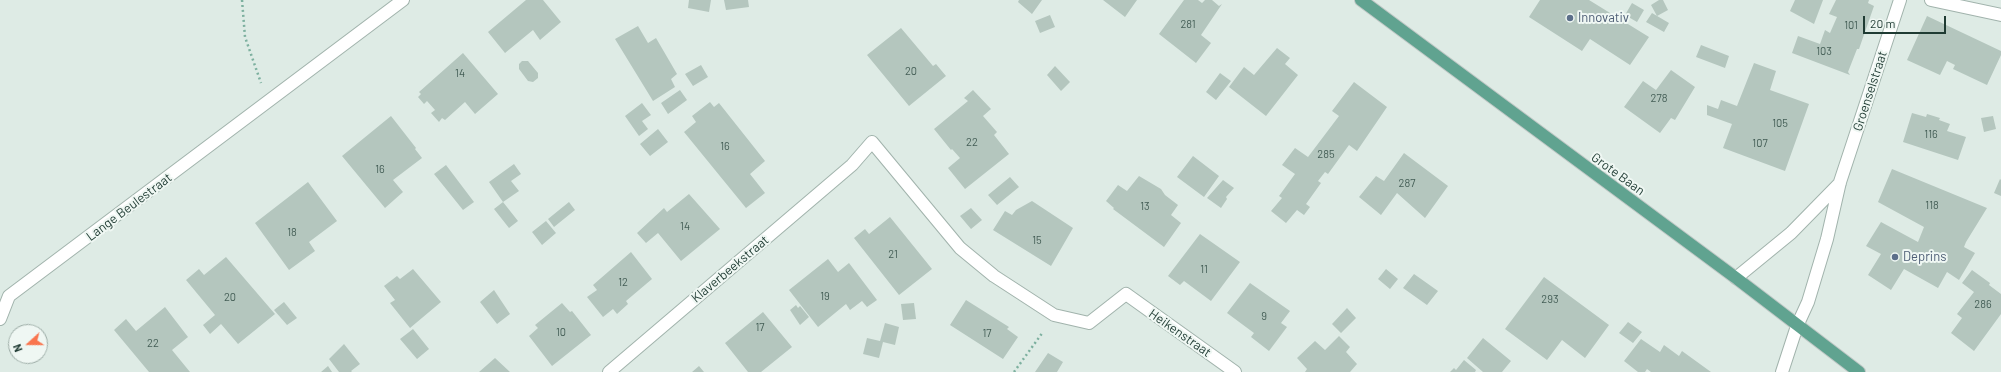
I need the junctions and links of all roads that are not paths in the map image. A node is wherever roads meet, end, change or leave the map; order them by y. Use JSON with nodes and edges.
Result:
{"nodes":[{"id":1,"x":403,"y":0,"type":"edge"},
{"id":2,"x":1361,"y":0,"type":"edge"},
{"id":3,"x":1900,"y":0,"type":"edge"},
{"id":4,"x":1931,"y":0,"type":"edge"},
{"id":5,"x":2001,"y":15,"type":"edge"},
{"id":6,"x":1840,"y":182,"type":"junction"},
{"id":7,"x":1736,"y":278,"type":"junction"},
{"id":8,"x":1126,"y":294,"type":"joint"},
{"id":9,"x":0,"y":319,"type":"edge"},
{"id":10,"x":1798,"y":326,"type":"junction"},
{"id":11,"x":609,"y":372,"type":"edge"},
{"id":12,"x":1235,"y":372,"type":"edge"},
{"id":13,"x":1782,"y":372,"type":"edge"},
{"id":14,"x":1859,"y":372,"type":"edge"}],
"edges":[{"from":1,"to":9,"type":"street","name":"Lange Beulestraat"},
{"from":2,"to":7,"type":"main road","name":"Grote Baan"},
{"from":3,"to":6,"type":"street","name":"Groenselstraat"},
{"from":4,"to":5,"type":"street"},
{"from":6,"to":7,"type":"street","name":"Groenselstraat"},
{"from":6,"to":10,"type":"street","name":"Groenselstraat"},
{"from":7,"to":10,"type":"main road","name":"Grote Baan"},
{"from":8,"to":11,"type":"street","name":"Klaverbeekstraat"},
{"from":8,"to":12,"type":"street","name":"Heikenstraat"},
{"from":10,"to":13,"type":"street","name":"Groenselstraat"},
{"from":10,"to":14,"type":"main road","name":"Grote Baan"}]}
